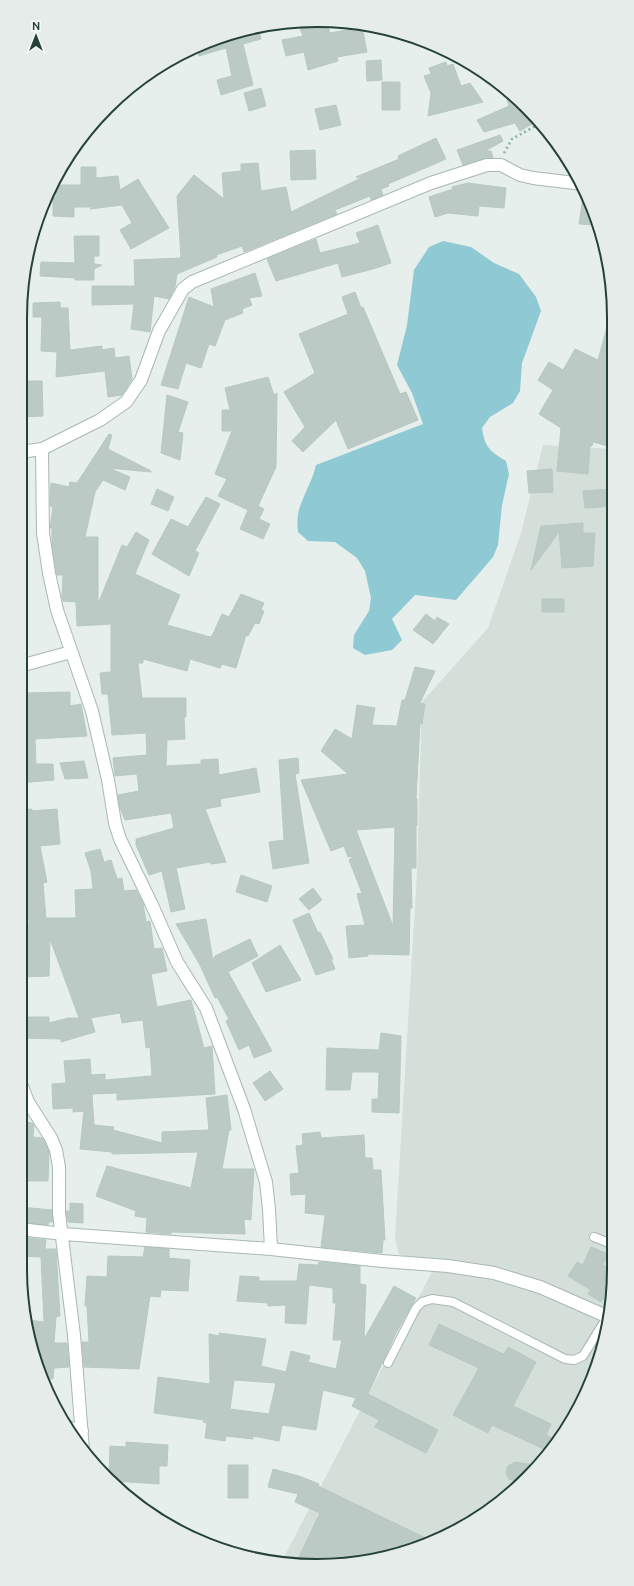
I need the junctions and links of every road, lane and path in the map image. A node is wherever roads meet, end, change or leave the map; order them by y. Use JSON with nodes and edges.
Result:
{"nodes":[{"id":1,"x":535,"y":126,"type":"edge"},
{"id":2,"x":501,"y":165,"type":"junction"},
{"id":3,"x":574,"y":183,"type":"edge"},
{"id":4,"x":42,"y":449,"type":"junction"},
{"id":5,"x":27,"y":451,"type":"edge"},
{"id":6,"x":71,"y":652,"type":"junction"},
{"id":7,"x":27,"y":664,"type":"edge"},
{"id":8,"x":27,"y":1099,"type":"edge"},
{"id":9,"x":27,"y":1230,"type":"edge"},
{"id":10,"x":63,"y":1234,"type":"junction"},
{"id":11,"x":594,"y":1237,"type":"dead end"},
{"id":12,"x":607,"y":1242,"type":"edge"},
{"id":13,"x":271,"y":1249,"type":"junction"},
{"id":14,"x":603,"y":1315,"type":"edge"},
{"id":15,"x":601,"y":1328,"type":"edge"},
{"id":16,"x":388,"y":1363,"type":"dead end"},
{"id":17,"x":76,"y":1429,"type":"edge"},
{"id":18,"x":82,"y":1431,"type":"junction"},
{"id":19,"x":82,"y":1439,"type":"edge"}],
"edges":[{"from":1,"to":2,"type":"path"},
{"from":2,"to":3,"type":"street"},
{"from":2,"to":4,"type":"street"},
{"from":4,"to":5,"type":"street"},
{"from":4,"to":6,"type":"street"},
{"from":6,"to":7,"type":"street"},
{"from":6,"to":13,"type":"street"},
{"from":8,"to":10,"type":"street"},
{"from":9,"to":10,"type":"street"},
{"from":10,"to":13,"type":"street"},
{"from":10,"to":18,"type":"street"},
{"from":11,"to":12,"type":"lane"},
{"from":13,"to":14,"type":"street"},
{"from":15,"to":16,"type":"lane"},
{"from":17,"to":18,"type":"street"},
{"from":18,"to":19,"type":"street"}]}
